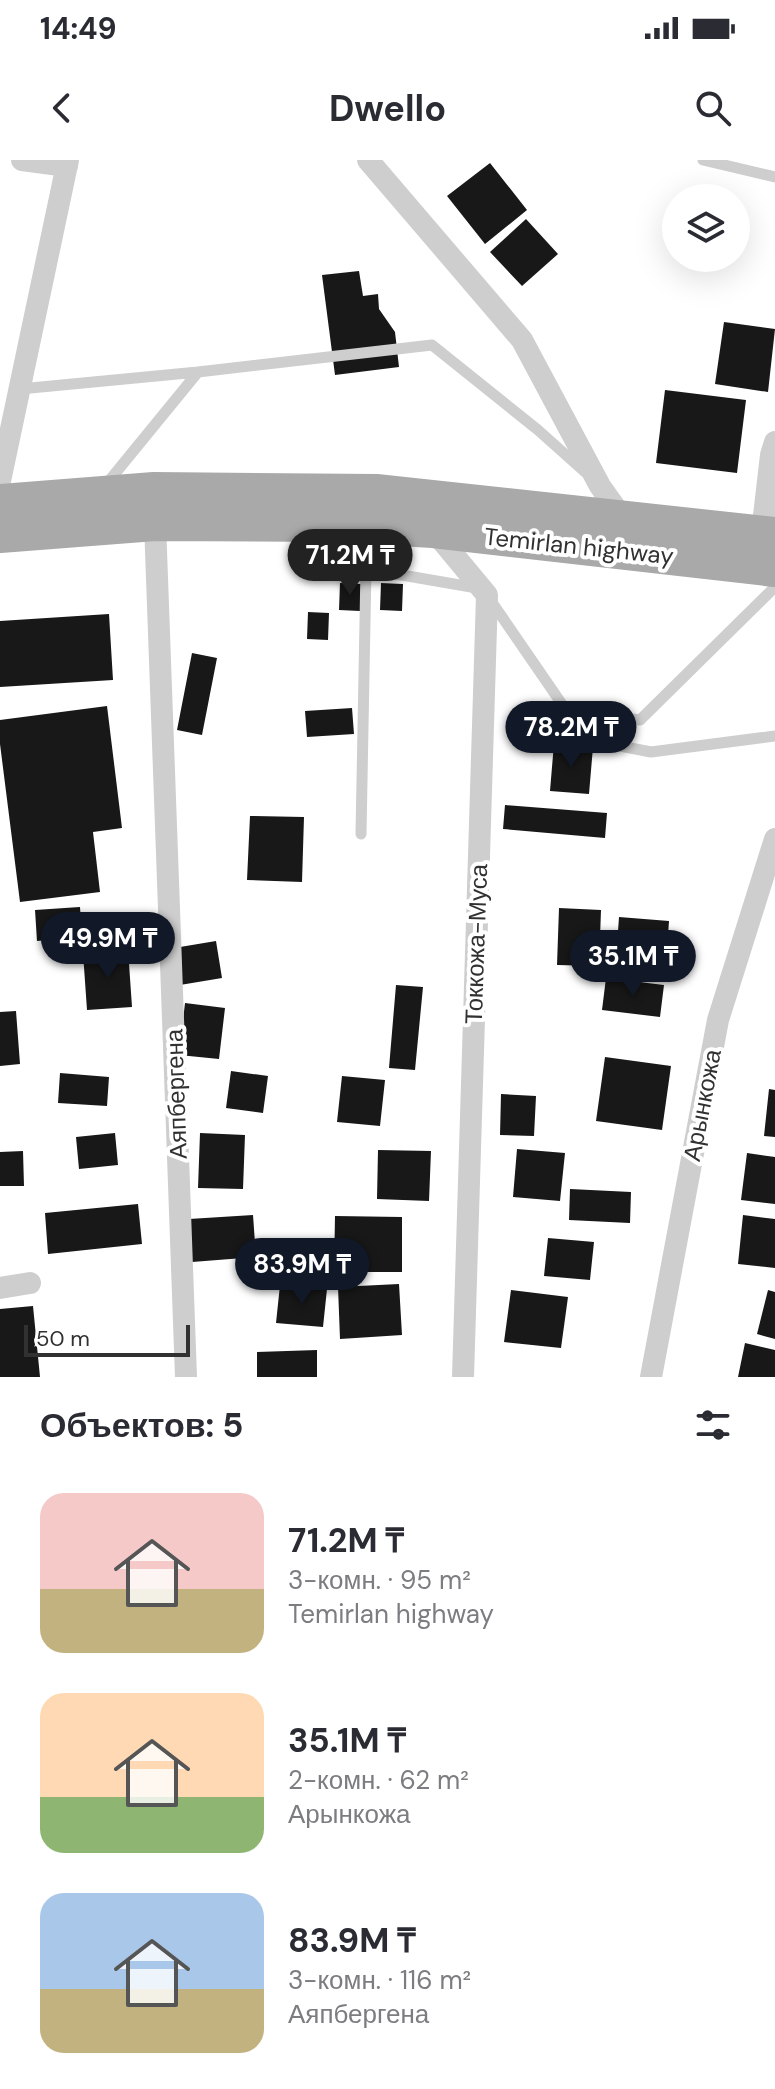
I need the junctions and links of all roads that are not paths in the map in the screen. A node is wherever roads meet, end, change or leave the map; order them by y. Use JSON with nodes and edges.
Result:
{"nodes":[{"id":1,"x":22,"y":160,"type":"edge"},
{"id":2,"x":368,"y":160,"type":"edge"},
{"id":3,"x":703,"y":160,"type":"edge"},
{"id":4,"x":68,"y":163,"type":"edge"},
{"id":5,"x":775,"y":177,"type":"edge"},
{"id":6,"x":198,"y":372,"type":"junction"},
{"id":7,"x":20,"y":389,"type":"junction"},
{"id":8,"x":775,"y":442,"type":"edge"},
{"id":9,"x":0,"y":481,"type":"edge"},
{"id":10,"x":600,"y":486,"type":"junction"},
{"id":11,"x":98,"y":494,"type":"junction"},
{"id":12,"x":0,"y":502,"type":"edge"},
{"id":13,"x":375,"y":510,"type":"junction"},
{"id":14,"x":622,"y":517,"type":"junction"},
{"id":15,"x":155,"y":523,"type":"junction"},
{"id":16,"x":305,"y":524,"type":"junction"},
{"id":17,"x":433,"y":530,"type":"junction"},
{"id":18,"x":769,"y":534,"type":"edge"},
{"id":19,"x":0,"y":535,"type":"edge"},
{"id":20,"x":366,"y":568,"type":"junction"},
{"id":21,"x":775,"y":569,"type":"edge"},
{"id":22,"x":775,"y":587,"type":"edge"},
{"id":23,"x":484,"y":592,"type":"junction"},
{"id":24,"x":599,"y":714,"type":"junction"},
{"id":25,"x":775,"y":736,"type":"edge"},
{"id":26,"x":361,"y":834,"type":"dead end"},
{"id":27,"x":775,"y":839,"type":"edge"},
{"id":28,"x":30,"y":1283,"type":"dead end"},
{"id":29,"x":0,"y":1288,"type":"edge"},
{"id":30,"x":186,"y":1377,"type":"edge"},
{"id":31,"x":463,"y":1377,"type":"edge"},
{"id":32,"x":651,"y":1377,"type":"edge"}],
"edges":[{"from":1,"to":4,"type":"street"},
{"from":2,"to":10,"type":"street"},
{"from":3,"to":5,"type":"lane"},
{"from":4,"to":7,"type":"street"},
{"from":6,"to":7,"type":"lane"},
{"from":6,"to":10,"type":"lane"},
{"from":6,"to":11,"type":"lane"},
{"from":7,"to":9,"type":"street"},
{"from":8,"to":18,"type":"street"},
{"from":10,"to":14,"type":"street"},
{"from":11,"to":12,"type":"main road","name":"Temirlan highway"},
{"from":11,"to":13,"type":"main road","name":"Temirlan highway"},
{"from":13,"to":14,"type":"main road","name":"Temirlan highway"},
{"from":13,"to":16,"type":"main road","name":"Temirlan highway"},
{"from":13,"to":17,"type":"main road","name":"Temirlan highway"},
{"from":14,"to":18,"type":"main road","name":"Temirlan highway"},
{"from":15,"to":16,"type":"main road","name":"Temirlan highway"},
{"from":15,"to":19,"type":"main road","name":"Temirlan highway"},
{"from":15,"to":30,"type":"street","name":"Аяпбергена"},
{"from":16,"to":20,"type":"lane"},
{"from":17,"to":21,"type":"main road","name":"Temirlan highway"},
{"from":17,"to":23,"type":"street"},
{"from":20,"to":23,"type":"lane"},
{"from":20,"to":26,"type":"lane"},
{"from":22,"to":24,"type":"lane"},
{"from":23,"to":24,"type":"lane"},
{"from":23,"to":31,"type":"street","name":"Токкожа-Муса"},
{"from":24,"to":25,"type":"lane"},
{"from":27,"to":32,"type":"street","name":"Арынкожа"},
{"from":28,"to":29,"type":"street"}]}
